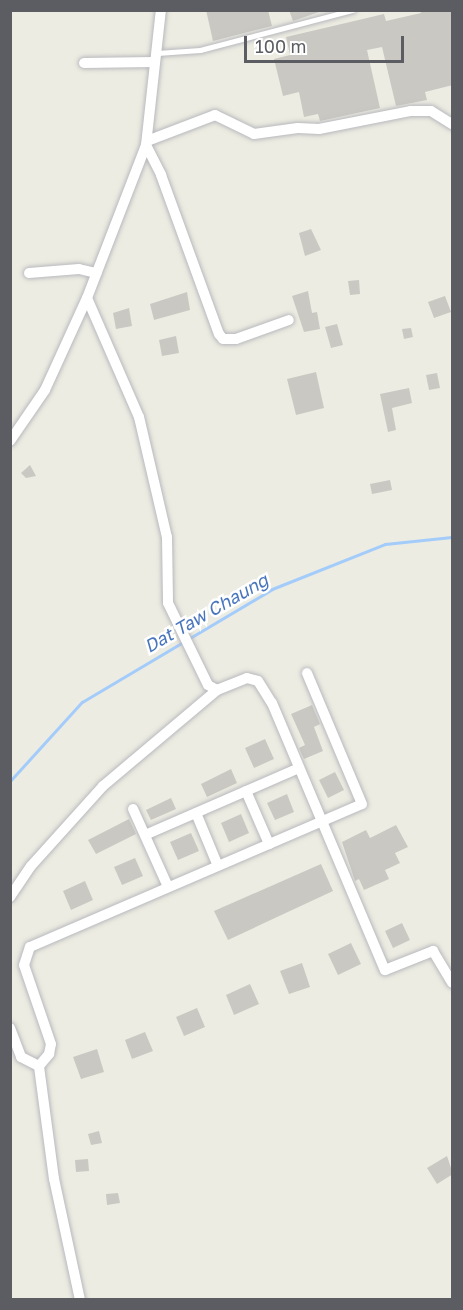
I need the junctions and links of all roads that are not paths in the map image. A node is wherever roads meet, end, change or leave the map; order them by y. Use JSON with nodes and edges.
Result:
{"nodes":[{"id":1,"x":353,"y":10,"type":"edge"},
{"id":2,"x":159,"y":12,"type":"edge"},
{"id":3,"x":155,"y":58,"type":"junction"},
{"id":4,"x":84,"y":63,"type":"dead end"},
{"id":5,"x":453,"y":124,"type":"edge"},
{"id":6,"x":146,"y":143,"type":"junction"},
{"id":7,"x":29,"y":273,"type":"dead end"},
{"id":8,"x":97,"y":273,"type":"junction"},
{"id":9,"x":87,"y":298,"type":"junction"},
{"id":10,"x":289,"y":320,"type":"dead end"},
{"id":11,"x":10,"y":441,"type":"edge"},
{"id":12,"x":307,"y":673,"type":"dead end"},
{"id":13,"x":217,"y":690,"type":"junction"},
{"id":14,"x":299,"y":768,"type":"junction"},
{"id":15,"x":246,"y":791,"type":"junction"},
{"id":16,"x":133,"y":809,"type":"dead end"},
{"id":17,"x":196,"y":813,"type":"junction"},
{"id":18,"x":321,"y":821,"type":"junction"},
{"id":19,"x":145,"y":835,"type":"junction"},
{"id":20,"x":269,"y":844,"type":"junction"},
{"id":21,"x":218,"y":866,"type":"junction"},
{"id":22,"x":168,"y":887,"type":"junction"},
{"id":23,"x":10,"y":897,"type":"edge"},
{"id":24,"x":453,"y":983,"type":"edge"},
{"id":25,"x":10,"y":1028,"type":"edge"},
{"id":26,"x":39,"y":1066,"type":"junction"},
{"id":27,"x":80,"y":1299,"type":"edge"}],
"edges":[{"from":1,"to":3,"type":"lane"},
{"from":2,"to":3,"type":"street"},
{"from":3,"to":4,"type":"street"},
{"from":3,"to":6,"type":"street"},
{"from":5,"to":6,"type":"street"},
{"from":6,"to":8,"type":"street"},
{"from":6,"to":10,"type":"street"},
{"from":7,"to":8,"type":"street"},
{"from":8,"to":9,"type":"street"},
{"from":9,"to":11,"type":"street"},
{"from":9,"to":13,"type":"street"},
{"from":12,"to":18,"type":"street"},
{"from":13,"to":14,"type":"street"},
{"from":13,"to":23,"type":"street"},
{"from":14,"to":15,"type":"street"},
{"from":14,"to":18,"type":"street"},
{"from":15,"to":17,"type":"street"},
{"from":15,"to":20,"type":"street"},
{"from":16,"to":19,"type":"street"},
{"from":17,"to":19,"type":"street"},
{"from":17,"to":21,"type":"street"},
{"from":18,"to":20,"type":"street"},
{"from":18,"to":24,"type":"street"},
{"from":19,"to":22,"type":"street"},
{"from":20,"to":21,"type":"street"},
{"from":21,"to":22,"type":"street"},
{"from":22,"to":26,"type":"street"},
{"from":25,"to":26,"type":"street"},
{"from":26,"to":27,"type":"street"}]}
